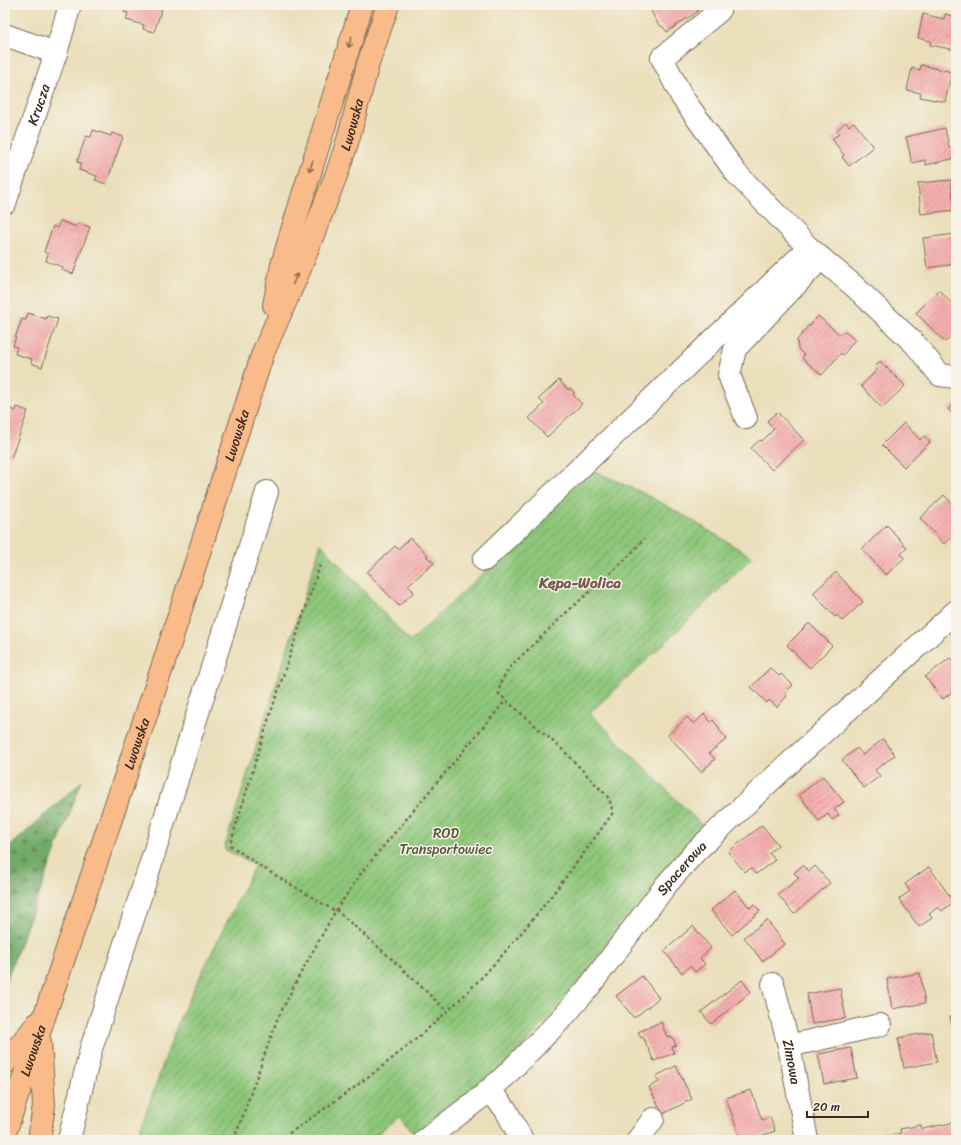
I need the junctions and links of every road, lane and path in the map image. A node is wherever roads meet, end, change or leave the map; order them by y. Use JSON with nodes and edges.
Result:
{"nodes":[{"id":1,"x":70,"y":5,"type":"edge"},
{"id":2,"x":362,"y":5,"type":"edge"},
{"id":3,"x":388,"y":5,"type":"edge"},
{"id":4,"x":719,"y":11,"type":"dead end"},
{"id":5,"x":5,"y":35,"type":"edge"},
{"id":6,"x":56,"y":53,"type":"junction"},
{"id":7,"x":5,"y":203,"type":"edge"},
{"id":8,"x":815,"y":253,"type":"junction"},
{"id":9,"x":263,"y":353,"type":"junction"},
{"id":10,"x":956,"y":377,"type":"edge"},
{"id":11,"x":746,"y":418,"type":"dead end"},
{"id":12,"x":266,"y":492,"type":"dead end"},
{"id":13,"x":644,"y":539,"type":"dead end"},
{"id":14,"x":484,"y":560,"type":"dead end"},
{"id":15,"x":320,"y":565,"type":"dead end"},
{"id":16,"x":956,"y":611,"type":"edge"},
{"id":17,"x":506,"y":700,"type":"junction"},
{"id":18,"x":336,"y":910,"type":"junction"},
{"id":19,"x":773,"y":984,"type":"dead end"},
{"id":20,"x":447,"y":1011,"type":"junction"},
{"id":21,"x":42,"y":1022,"type":"junction"},
{"id":22,"x":880,"y":1025,"type":"dead end"},
{"id":23,"x":789,"y":1046,"type":"junction"},
{"id":24,"x":5,"y":1063,"type":"edge"},
{"id":25,"x":489,"y":1090,"type":"junction"},
{"id":26,"x":653,"y":1119,"type":"dead end"},
{"id":27,"x":5,"y":1134,"type":"edge"},
{"id":28,"x":38,"y":1140,"type":"edge"},
{"id":29,"x":69,"y":1140,"type":"edge"},
{"id":30,"x":234,"y":1140,"type":"edge"},
{"id":31,"x":279,"y":1140,"type":"edge"},
{"id":32,"x":425,"y":1140,"type":"edge"},
{"id":33,"x":522,"y":1140,"type":"edge"},
{"id":34,"x":638,"y":1140,"type":"edge"},
{"id":35,"x":807,"y":1140,"type":"edge"}],
"edges":[{"from":1,"to":6,"type":"street","name":"Krucza"},
{"from":2,"to":9,"type":"main road","name":"Lwowska","one_way":true},
{"from":9,"to":3,"type":"main road","name":"Lwowska","one_way":true},
{"from":4,"to":8,"type":"street"},
{"from":5,"to":6,"type":"street"},
{"from":6,"to":7,"type":"street","name":"Krucza"},
{"from":8,"to":10,"type":"street"},
{"from":8,"to":11,"type":"street"},
{"from":8,"to":14,"type":"street"},
{"from":9,"to":21,"type":"main road","name":"Lwowska"},
{"from":12,"to":29,"type":"street"},
{"from":13,"to":17,"type":"path"},
{"from":15,"to":18,"type":"path"},
{"from":16,"to":25,"type":"street","name":"Spacerowa"},
{"from":17,"to":18,"type":"path"},
{"from":17,"to":20,"type":"path"},
{"from":18,"to":20,"type":"path"},
{"from":18,"to":30,"type":"path"},
{"from":19,"to":23,"type":"street","name":"Zimowa"},
{"from":20,"to":31,"type":"path"},
{"from":21,"to":24,"type":"main road"},
{"from":21,"to":27,"type":"main road","name":"Lwowska"},
{"from":21,"to":28,"type":"main road"},
{"from":22,"to":23,"type":"street"},
{"from":23,"to":35,"type":"street","name":"Zimowa"},
{"from":25,"to":32,"type":"street","name":"Spacerowa"},
{"from":25,"to":33,"type":"street"},
{"from":26,"to":34,"type":"street"}]}
